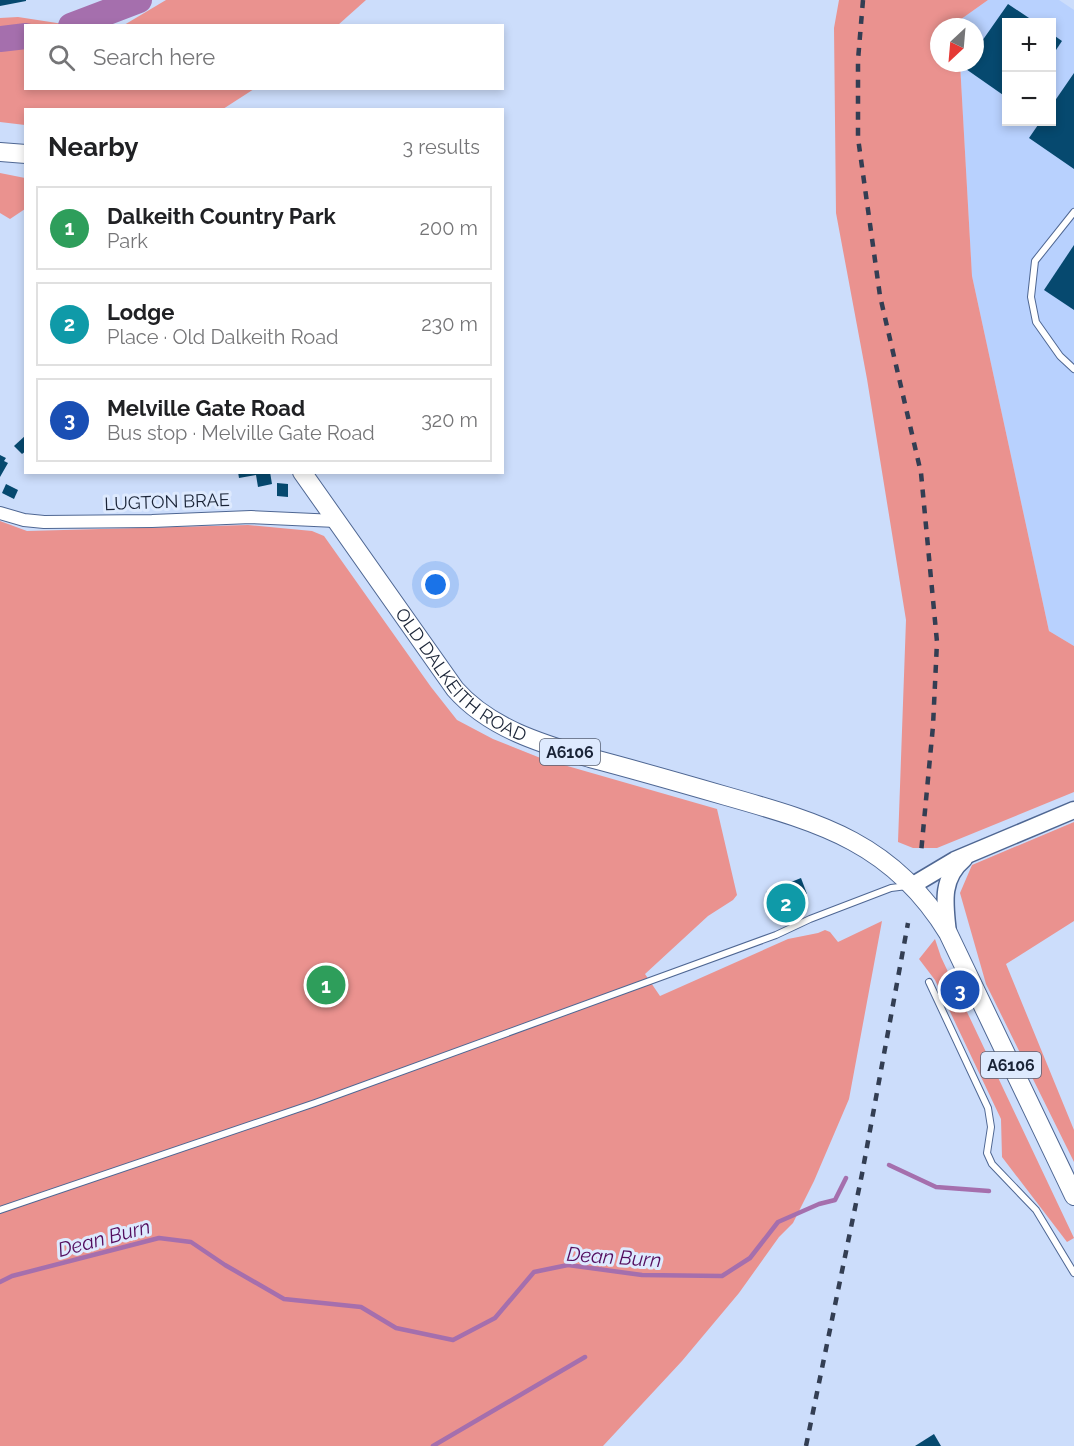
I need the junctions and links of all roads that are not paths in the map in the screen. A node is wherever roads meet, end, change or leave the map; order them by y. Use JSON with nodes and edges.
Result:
{"nodes":[{"id":1,"x":0,"y":152,"type":"edge"},
{"id":2,"x":24,"y":154,"type":"edge"},
{"id":3,"x":1074,"y":212,"type":"edge"},
{"id":4,"x":1074,"y":369,"type":"edge"},
{"id":5,"x":303,"y":474,"type":"edge"},
{"id":6,"x":0,"y":513,"type":"edge"},
{"id":7,"x":336,"y":521,"type":"junction"},
{"id":8,"x":1074,"y":810,"type":"edge"},
{"id":9,"x":971,"y":853,"type":"junction"},
{"id":10,"x":913,"y":885,"type":"junction"},
{"id":11,"x":948,"y":933,"type":"junction"},
{"id":12,"x":929,"y":982,"type":"dead end"},
{"id":13,"x":1074,"y":1196,"type":"edge"},
{"id":14,"x":0,"y":1210,"type":"edge"},
{"id":15,"x":1074,"y":1273,"type":"edge"}],
"edges":[{"from":1,"to":2,"type":"main road"},
{"from":3,"to":4,"type":"lane"},
{"from":5,"to":7,"type":"main road","name":"OLD DALKEITH ROAD","number":"A6106"},
{"from":6,"to":7,"type":"street","name":"LUGTON BRAE"},
{"from":7,"to":10,"type":"main road","name":"OLD DALKEITH ROAD","number":"A6106"},
{"from":8,"to":9,"type":"street"},
{"from":9,"to":10,"type":"street"},
{"from":9,"to":11,"type":"street"},
{"from":10,"to":11,"type":"main road","number":"A6106"},
{"from":10,"to":14,"type":"lane"},
{"from":11,"to":13,"type":"main road","number":"A6106"},
{"from":12,"to":15,"type":"lane"}]}
